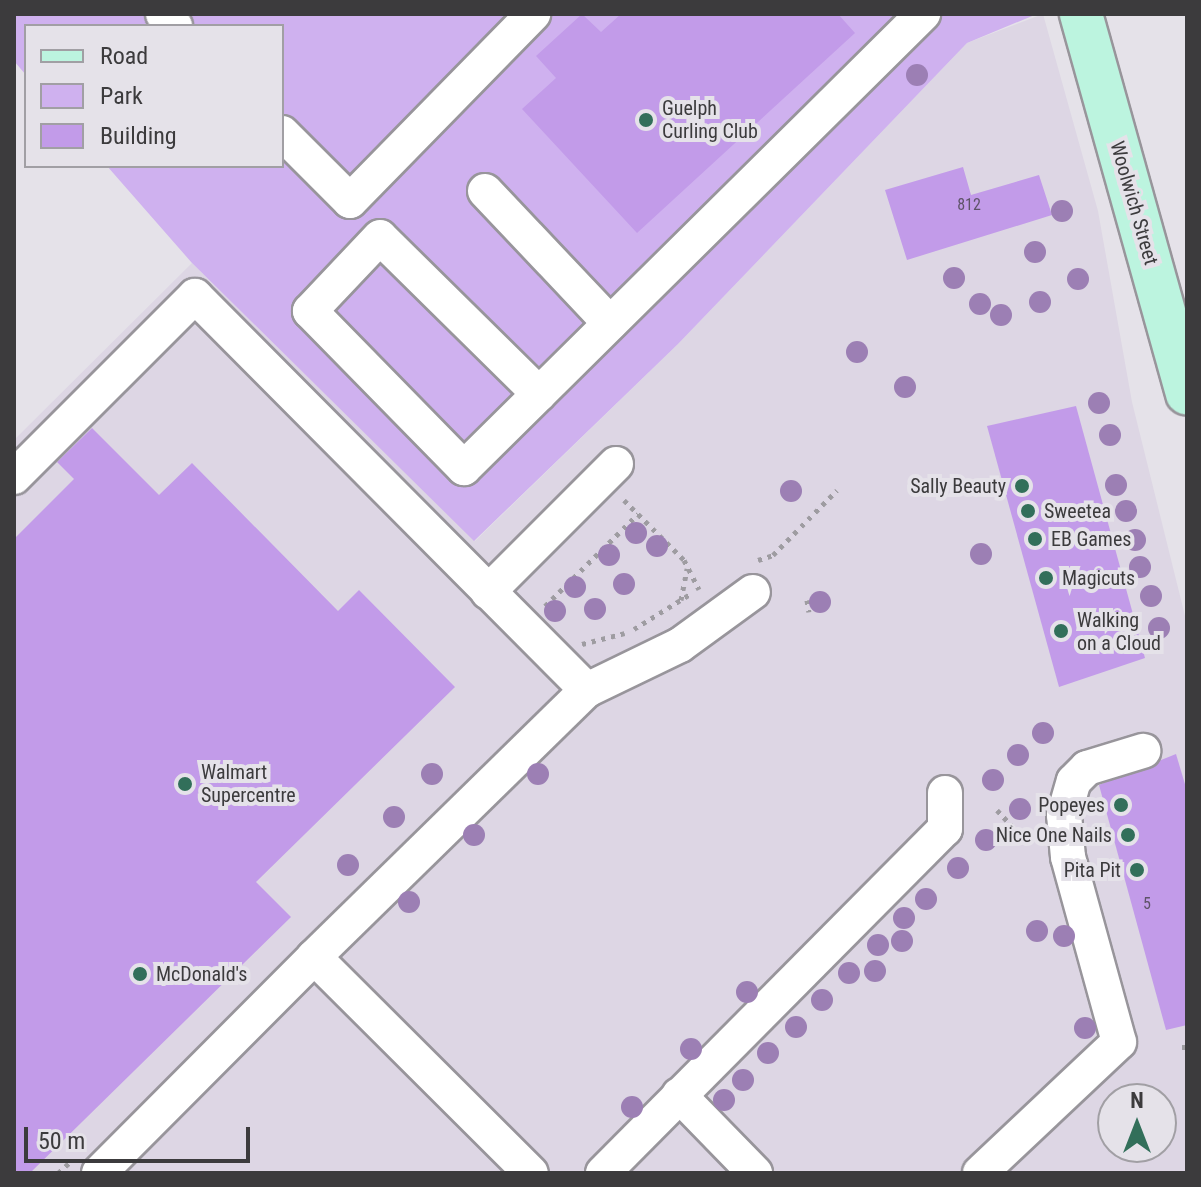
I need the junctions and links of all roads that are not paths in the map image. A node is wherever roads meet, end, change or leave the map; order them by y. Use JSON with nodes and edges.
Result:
{"nodes":[{"id":1,"x":533,"y":14,"type":"edge"},
{"id":2,"x":923,"y":14,"type":"edge"},
{"id":3,"x":1081,"y":14,"type":"edge"},
{"id":4,"x":284,"y":135,"type":"edge"},
{"id":5,"x":485,"y":191,"type":"dead end"},
{"id":6,"x":350,"y":201,"type":"junction"},
{"id":7,"x":380,"y":237,"type":"junction"},
{"id":8,"x":610,"y":323,"type":"junction"},
{"id":9,"x":1187,"y":393,"type":"edge"},
{"id":10,"x":539,"y":394,"type":"junction"},
{"id":11,"x":609,"y":471,"type":"road end"},
{"id":12,"x":14,"y":477,"type":"edge"},
{"id":13,"x":752,"y":576,"type":"road end"},
{"id":14,"x":488,"y":592,"type":"junction"},
{"id":15,"x":587,"y":690,"type":"junction"},
{"id":16,"x":1143,"y":751,"type":"dead end"},
{"id":17,"x":945,"y":793,"type":"dead end"},
{"id":18,"x":314,"y":957,"type":"junction"},
{"id":19,"x":679,"y":1095,"type":"junction"},
{"id":20,"x":99,"y":1173,"type":"edge"},
{"id":21,"x":531,"y":1173,"type":"edge"},
{"id":22,"x":603,"y":1173,"type":"edge"},
{"id":23,"x":755,"y":1173,"type":"edge"},
{"id":24,"x":980,"y":1173,"type":"edge"}],
"edges":[{"from":1,"to":6,"type":"lane"},
{"from":2,"to":8,"type":"lane"},
{"from":3,"to":9,"type":"main road","name":"Woolwich Street"},
{"from":4,"to":6,"type":"lane"},
{"from":5,"to":8,"type":"lane"},
{"from":6,"to":7,"type":"lane"},
{"from":7,"to":10,"type":"lane"},
{"from":7,"to":10,"type":"lane"},
{"from":8,"to":10,"type":"lane"},
{"from":11,"to":14,"type":"lane"},
{"from":12,"to":14,"type":"lane"},
{"from":13,"to":15,"type":"lane"},
{"from":14,"to":15,"type":"lane"},
{"from":15,"to":18,"type":"lane"},
{"from":16,"to":24,"type":"lane"},
{"from":17,"to":19,"type":"lane"},
{"from":18,"to":20,"type":"lane"},
{"from":18,"to":21,"type":"lane"},
{"from":19,"to":22,"type":"lane"},
{"from":19,"to":23,"type":"lane"}]}
